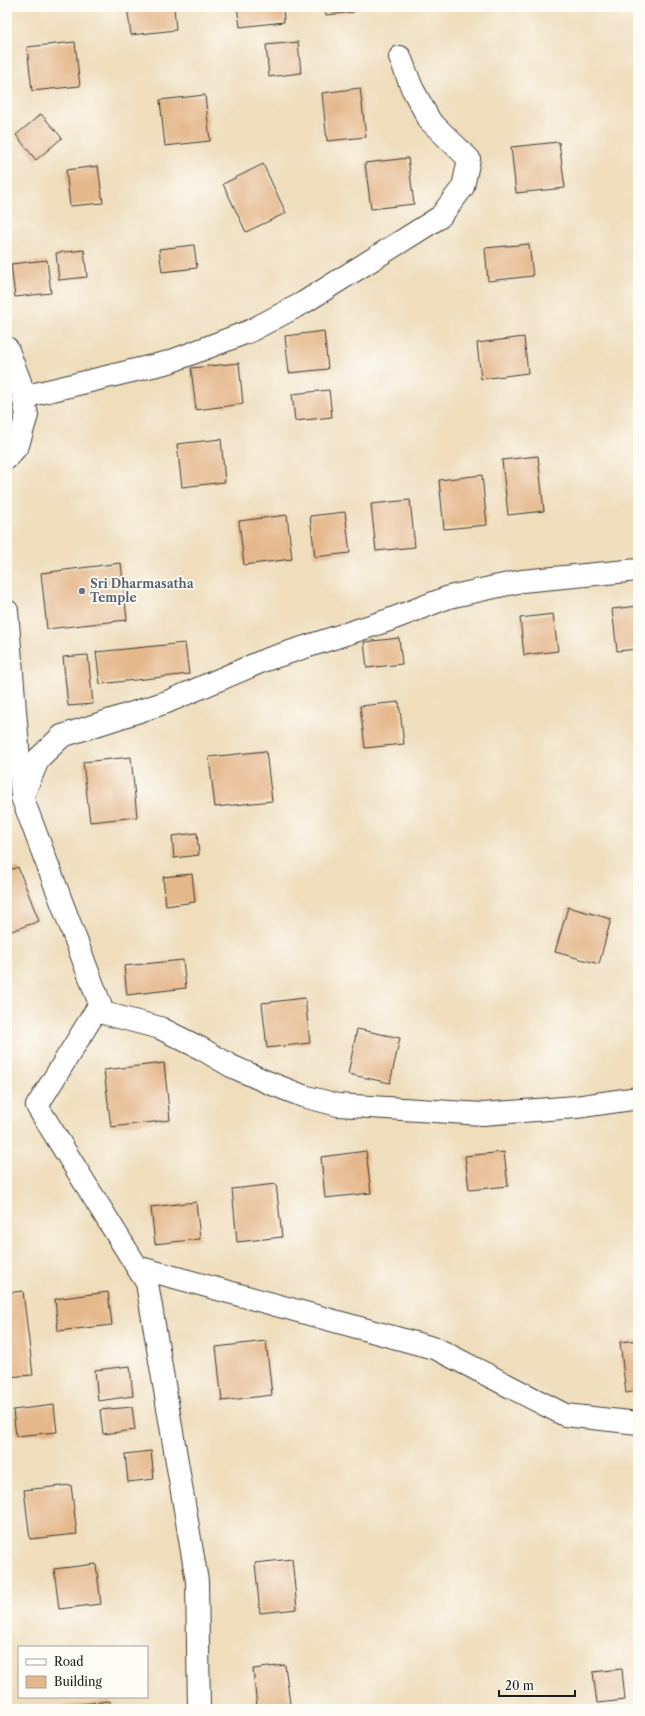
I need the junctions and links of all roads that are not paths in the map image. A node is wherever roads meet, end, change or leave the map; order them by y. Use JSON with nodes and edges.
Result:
{"nodes":[{"id":1,"x":400,"y":57,"type":"dead end"},
{"id":2,"x":7,"y":348,"type":"edge"},
{"id":3,"x":23,"y":396,"type":"junction"},
{"id":4,"x":7,"y":458,"type":"edge"},
{"id":5,"x":638,"y":570,"type":"edge"},
{"id":6,"x":7,"y":611,"type":"edge"},
{"id":7,"x":15,"y":800,"type":"edge"},
{"id":8,"x":96,"y":1011,"type":"junction"},
{"id":9,"x":638,"y":1098,"type":"edge"},
{"id":10,"x":137,"y":1267,"type":"junction"},
{"id":11,"x":638,"y":1423,"type":"edge"},
{"id":12,"x":199,"y":1709,"type":"edge"}],
"edges":[{"from":1,"to":3,"type":"street"},
{"from":2,"to":3,"type":"street"},
{"from":3,"to":4,"type":"street"},
{"from":5,"to":7,"type":"street"},
{"from":6,"to":7,"type":"street"},
{"from":7,"to":8,"type":"street"},
{"from":8,"to":9,"type":"street"},
{"from":8,"to":10,"type":"street"},
{"from":10,"to":11,"type":"street"},
{"from":10,"to":12,"type":"street"}]}
